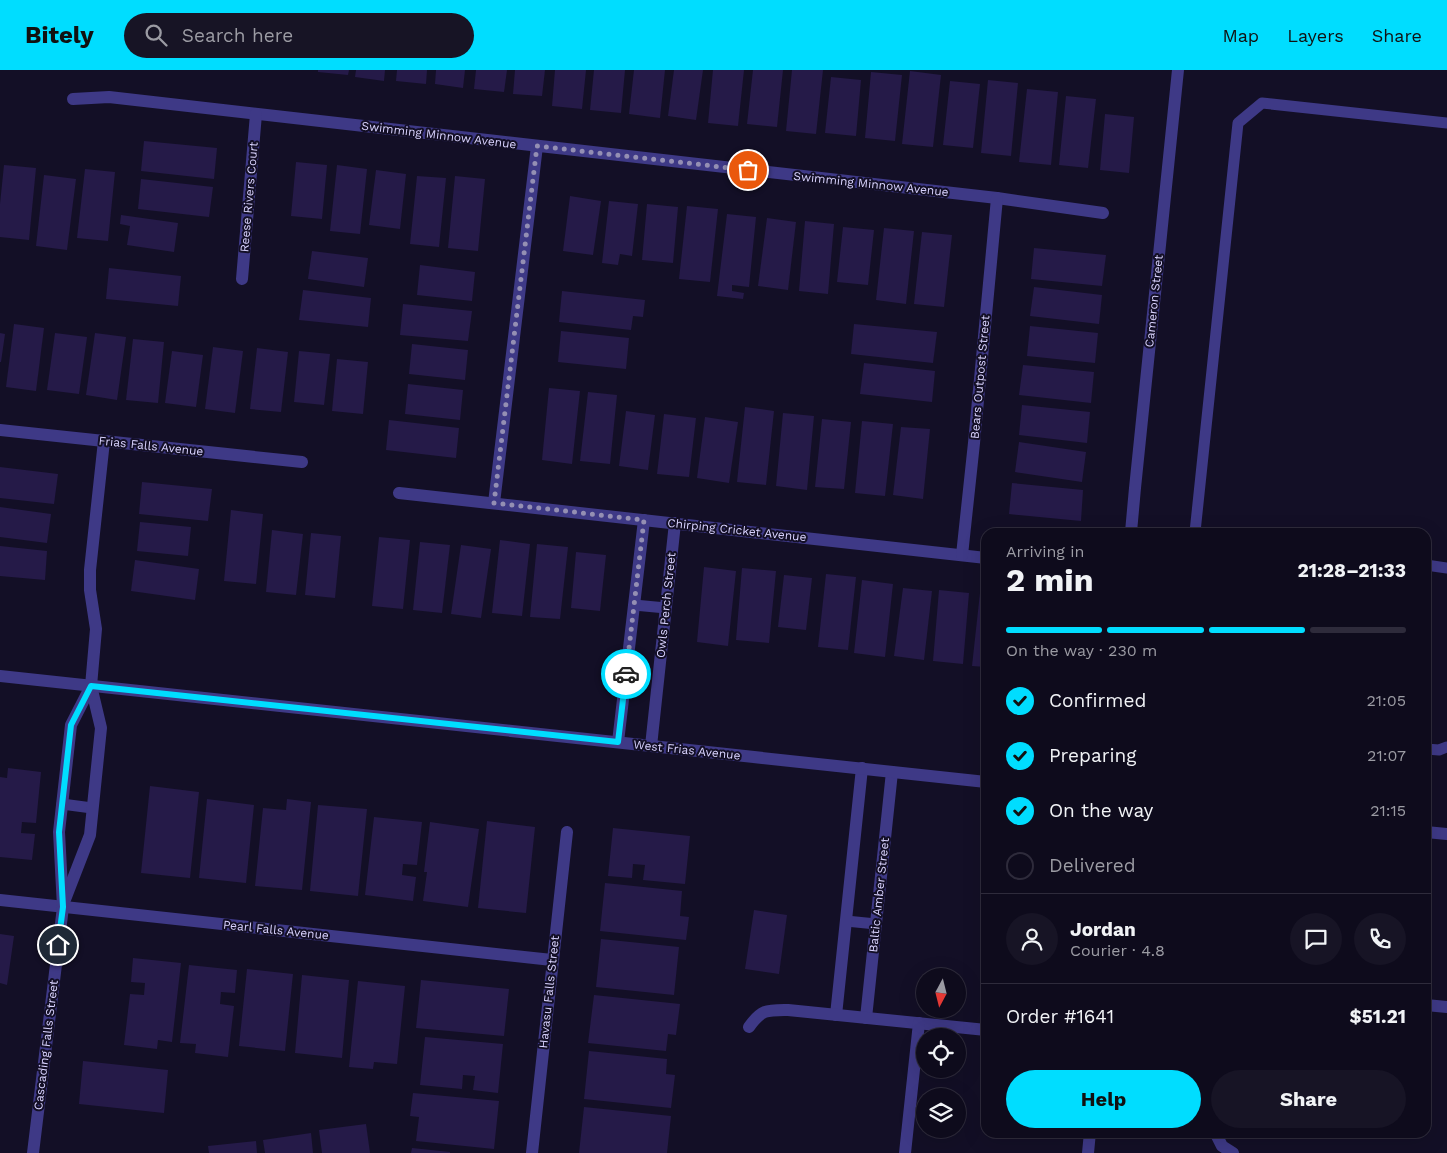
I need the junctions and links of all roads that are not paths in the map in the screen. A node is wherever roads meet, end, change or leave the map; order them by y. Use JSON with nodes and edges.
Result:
{"nodes":[{"id":1,"x":1178,"y":70,"type":"edge"},
{"id":2,"x":73,"y":99,"type":"dead end"},
{"id":3,"x":256,"y":114,"type":"junction"},
{"id":4,"x":1447,"y":123,"type":"edge"},
{"id":5,"x":537,"y":146,"type":"junction"},
{"id":6,"x":997,"y":198,"type":"junction"},
{"id":7,"x":1103,"y":213,"type":"dead end"},
{"id":8,"x":242,"y":279,"type":"dead end"},
{"id":9,"x":0,"y":430,"type":"edge"},
{"id":10,"x":104,"y":441,"type":"junction"},
{"id":11,"x":302,"y":462,"type":"dead end"},
{"id":12,"x":399,"y":493,"type":"dead end"},
{"id":13,"x":494,"y":503,"type":"junction"},
{"id":14,"x":644,"y":520,"type":"junction"},
{"id":15,"x":675,"y":523,"type":"junction"},
{"id":16,"x":1131,"y":528,"type":"edge"},
{"id":17,"x":1195,"y":528,"type":"edge"},
{"id":18,"x":962,"y":555,"type":"junction"},
{"id":19,"x":981,"y":557,"type":"edge"},
{"id":20,"x":1431,"y":566,"type":"edge"},
{"id":21,"x":1447,"y":568,"type":"edge"},
{"id":22,"x":634,"y":605,"type":"junction"},
{"id":23,"x":666,"y":608,"type":"junction"},
{"id":24,"x":0,"y":676,"type":"edge"},
{"id":25,"x":91,"y":686,"type":"junction"},
{"id":26,"x":618,"y":742,"type":"junction"},
{"id":27,"x":651,"y":746,"type":"junction"},
{"id":28,"x":1447,"y":747,"type":"edge"},
{"id":29,"x":1431,"y":749,"type":"edge"},
{"id":30,"x":862,"y":768,"type":"junction"},
{"id":31,"x":892,"y":772,"type":"junction"},
{"id":32,"x":981,"y":781,"type":"edge"},
{"id":33,"x":62,"y":804,"type":"junction"},
{"id":34,"x":92,"y":808,"type":"junction"},
{"id":35,"x":567,"y":832,"type":"dead end"},
{"id":36,"x":1431,"y":832,"type":"edge"},
{"id":37,"x":1447,"y":834,"type":"edge"},
{"id":38,"x":0,"y":900,"type":"edge"},
{"id":39,"x":63,"y":907,"type":"junction"},
{"id":40,"x":846,"y":921,"type":"junction"},
{"id":41,"x":876,"y":924,"type":"junction"},
{"id":42,"x":552,"y":960,"type":"junction"},
{"id":43,"x":1431,"y":1005,"type":"edge"},
{"id":44,"x":1447,"y":1007,"type":"edge"},
{"id":45,"x":836,"y":1015,"type":"junction"},
{"id":46,"x":866,"y":1018,"type":"junction"},
{"id":47,"x":919,"y":1024,"type":"junction"},
{"id":48,"x":749,"y":1026,"type":"dead end"},
{"id":49,"x":981,"y":1030,"type":"edge"},
{"id":50,"x":1089,"y":1138,"type":"edge"},
{"id":51,"x":1220,"y":1138,"type":"edge"},
{"id":52,"x":1228,"y":1149,"type":"edge"},
{"id":53,"x":33,"y":1153,"type":"edge"},
{"id":54,"x":532,"y":1153,"type":"edge"},
{"id":55,"x":905,"y":1153,"type":"edge"},
{"id":56,"x":1088,"y":1153,"type":"edge"}],
"edges":[{"from":1,"to":16,"type":"street","name":"Cameron Street"},
{"from":2,"to":3,"type":"street","name":"Swimming Minnow Avenue"},
{"from":3,"to":5,"type":"street","name":"Swimming Minnow Avenue"},
{"from":3,"to":8,"type":"street","name":"Reese Rivers Court"},
{"from":4,"to":17,"type":"lane"},
{"from":5,"to":6,"type":"street","name":"Swimming Minnow Avenue"},
{"from":5,"to":13,"type":"street"},
{"from":6,"to":7,"type":"street","name":"Swimming Minnow Avenue"},
{"from":6,"to":18,"type":"street","name":"Bears Outpost Street"},
{"from":9,"to":10,"type":"street","name":"Frias Falls Avenue"},
{"from":10,"to":11,"type":"street","name":"Frias Falls Avenue"},
{"from":10,"to":25,"type":"street","name":"Cascading Falls Street"},
{"from":12,"to":13,"type":"street","name":"Chirping Cricket Avenue"},
{"from":13,"to":14,"type":"street","name":"Chirping Cricket Avenue"},
{"from":14,"to":15,"type":"street","name":"Chirping Cricket Avenue"},
{"from":14,"to":22,"type":"street"},
{"from":15,"to":18,"type":"street","name":"Chirping Cricket Avenue"},
{"from":15,"to":23,"type":"street","name":"Owls Perch Street"},
{"from":18,"to":19,"type":"street","name":"Chirping Cricket Avenue"},
{"from":20,"to":21,"type":"lane"},
{"from":22,"to":23,"type":"lane"},
{"from":22,"to":26,"type":"street"},
{"from":23,"to":27,"type":"street","name":"Owls Perch Street"},
{"from":24,"to":25,"type":"street","name":"West Frias Avenue"},
{"from":25,"to":26,"type":"street","name":"West Frias Avenue"},
{"from":25,"to":33,"type":"street","name":"Cascading Falls Street"},
{"from":25,"to":34,"type":"street","name":"Cascading Falls Street"},
{"from":26,"to":27,"type":"street","name":"West Frias Avenue"},
{"from":27,"to":30,"type":"street","name":"West Frias Avenue"},
{"from":28,"to":29,"type":"lane"},
{"from":30,"to":31,"type":"street","name":"West Frias Avenue"},
{"from":30,"to":40,"type":"street"},
{"from":31,"to":32,"type":"street","name":"West Frias Avenue"},
{"from":31,"to":41,"type":"street","name":"Baltic Amber Street"},
{"from":33,"to":34,"type":"lane"},
{"from":33,"to":39,"type":"street","name":"Cascading Falls Street"},
{"from":34,"to":39,"type":"street","name":"Cascading Falls Street"},
{"from":35,"to":42,"type":"street","name":"Havasu Falls Street"},
{"from":36,"to":37,"type":"street"},
{"from":38,"to":39,"type":"street","name":"Pearl Falls Avenue"},
{"from":39,"to":42,"type":"street","name":"Pearl Falls Avenue"},
{"from":39,"to":53,"type":"street","name":"Cascading Falls Street"},
{"from":40,"to":41,"type":"lane"},
{"from":40,"to":45,"type":"street"},
{"from":41,"to":46,"type":"street","name":"Baltic Amber Street"},
{"from":42,"to":54,"type":"street","name":"Havasu Falls Street"},
{"from":43,"to":44,"type":"street"},
{"from":45,"to":46,"type":"street"},
{"from":45,"to":48,"type":"street"},
{"from":46,"to":47,"type":"street"},
{"from":47,"to":49,"type":"street"},
{"from":47,"to":55,"type":"street"},
{"from":50,"to":56,"type":"street"},
{"from":51,"to":52,"type":"street"}]}
